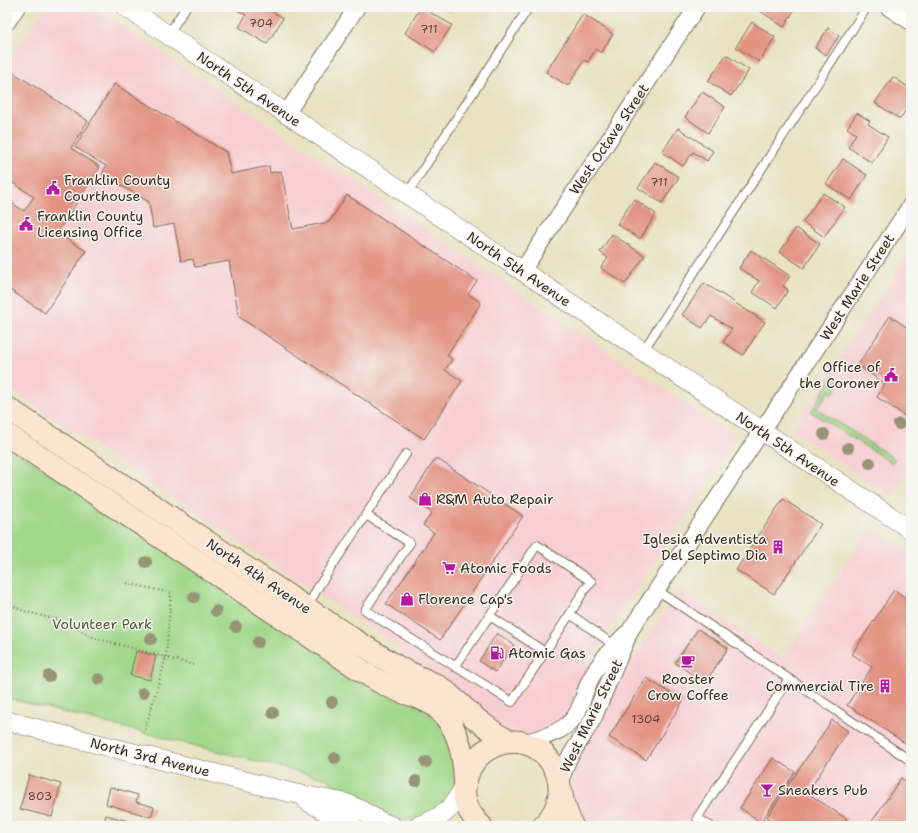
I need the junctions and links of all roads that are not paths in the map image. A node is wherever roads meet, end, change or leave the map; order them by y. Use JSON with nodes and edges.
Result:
{"nodes":[{"id":1,"x":17,"y":7,"type":"edge"},
{"id":2,"x":126,"y":7,"type":"edge"},
{"id":3,"x":186,"y":7,"type":"edge"},
{"id":4,"x":357,"y":7,"type":"edge"},
{"id":5,"x":529,"y":7,"type":"edge"},
{"id":6,"x":697,"y":7,"type":"edge"},
{"id":7,"x":867,"y":7,"type":"edge"},
{"id":8,"x":888,"y":7,"type":"edge"},
{"id":9,"x":7,"y":22,"type":"edge"},
{"id":10,"x":911,"y":22,"type":"edge"},
{"id":11,"x":168,"y":35,"type":"junction"},
{"id":12,"x":286,"y":114,"type":"junction"},
{"id":13,"x":407,"y":194,"type":"junction"},
{"id":14,"x":911,"y":205,"type":"edge"},
{"id":15,"x":522,"y":271,"type":"junction"},
{"id":16,"x":642,"y":351,"type":"junction"},
{"id":17,"x":7,"y":408,"type":"edge"},
{"id":18,"x":762,"y":431,"type":"junction"},
{"id":19,"x":7,"y":435,"type":"edge"},
{"id":20,"x":406,"y":454,"type":"dead end"},
{"id":21,"x":366,"y":515,"type":"junction"},
{"id":22,"x":911,"y":530,"type":"edge"},
{"id":23,"x":657,"y":590,"type":"junction"},
{"id":24,"x":570,"y":614,"type":"junction"},
{"id":25,"x":490,"y":616,"type":"junction"},
{"id":26,"x":301,"y":617,"type":"junction"},
{"id":27,"x":632,"y":629,"type":"junction"},
{"id":28,"x":614,"y":645,"type":"junction"},
{"id":29,"x":545,"y":652,"type":"junction"},
{"id":30,"x":456,"y":667,"type":"junction"},
{"id":31,"x":789,"y":679,"type":"junction"},
{"id":32,"x":7,"y":721,"type":"edge"},
{"id":33,"x":516,"y":742,"type":"junction"},
{"id":34,"x":911,"y":761,"type":"edge"},
{"id":35,"x":464,"y":784,"type":"junction"},
{"id":36,"x":560,"y":786,"type":"junction"},
{"id":37,"x":292,"y":793,"type":"junction"},
{"id":38,"x":352,"y":826,"type":"edge"},
{"id":39,"x":392,"y":826,"type":"edge"},
{"id":40,"x":417,"y":826,"type":"edge"},
{"id":41,"x":481,"y":826,"type":"edge"},
{"id":42,"x":543,"y":826,"type":"edge"},
{"id":43,"x":572,"y":826,"type":"edge"},
{"id":44,"x":710,"y":826,"type":"edge"}],
"edges":[{"from":1,"to":9,"type":"street"},
{"from":2,"to":11,"type":"street","name":"North 5th Avenue"},
{"from":3,"to":11,"type":"lane"},
{"from":4,"to":12,"type":"street"},
{"from":5,"to":13,"type":"lane"},
{"from":6,"to":15,"type":"street","name":"West Octave Street"},
{"from":7,"to":16,"type":"lane"},
{"from":8,"to":10,"type":"street"},
{"from":11,"to":12,"type":"street","name":"North 5th Avenue"},
{"from":12,"to":13,"type":"street","name":"North 5th Avenue"},
{"from":13,"to":15,"type":"street","name":"North 5th Avenue"},
{"from":14,"to":18,"type":"street","name":"West Marie Street"},
{"from":15,"to":16,"type":"street","name":"North 5th Avenue"},
{"from":16,"to":18,"type":"street","name":"North 5th Avenue"},
{"from":17,"to":26,"type":"main road","name":"North 4th Avenue"},
{"from":18,"to":22,"type":"street","name":"North 5th Avenue"},
{"from":18,"to":23,"type":"street","name":"West Marie Street"},
{"from":19,"to":26,"type":"main road","name":"North 4th Avenue"},
{"from":20,"to":21,"type":"lane"},
{"from":21,"to":26,"type":"lane"},
{"from":21,"to":30,"type":"lane"},
{"from":23,"to":27,"type":"street","name":"West Marie Street"},
{"from":23,"to":31,"type":"lane"},
{"from":24,"to":25,"type":"lane"},
{"from":24,"to":28,"type":"lane"},
{"from":24,"to":29,"type":"lane"},
{"from":25,"to":29,"type":"lane"},
{"from":25,"to":30,"type":"lane"},
{"from":26,"to":33,"type":"main road","name":"North 4th Avenue"},
{"from":26,"to":35,"type":"main road","name":"North 4th Avenue"},
{"from":27,"to":28,"type":"street","name":"West Marie Street"},
{"from":27,"to":36,"type":"street","name":"West Marie Street"},
{"from":28,"to":33,"type":"street","name":"West Marie Street"},
{"from":29,"to":30,"type":"lane"},
{"from":31,"to":34,"type":"lane"},
{"from":31,"to":44,"type":"lane"},
{"from":32,"to":37,"type":"street","name":"North 3rd Avenue"},
{"from":33,"to":35,"type":"main road"},
{"from":33,"to":36,"type":"main road","name":"North 4th Avenue"},
{"from":35,"to":40,"type":"street"},
{"from":35,"to":41,"type":"main road","name":"North 4th Avenue"},
{"from":36,"to":42,"type":"main road"},
{"from":36,"to":43,"type":"main road"},
{"from":37,"to":38,"type":"street","name":"North 3rd Avenue"},
{"from":37,"to":39,"type":"street","name":"North 3rd Avenue"}]}
